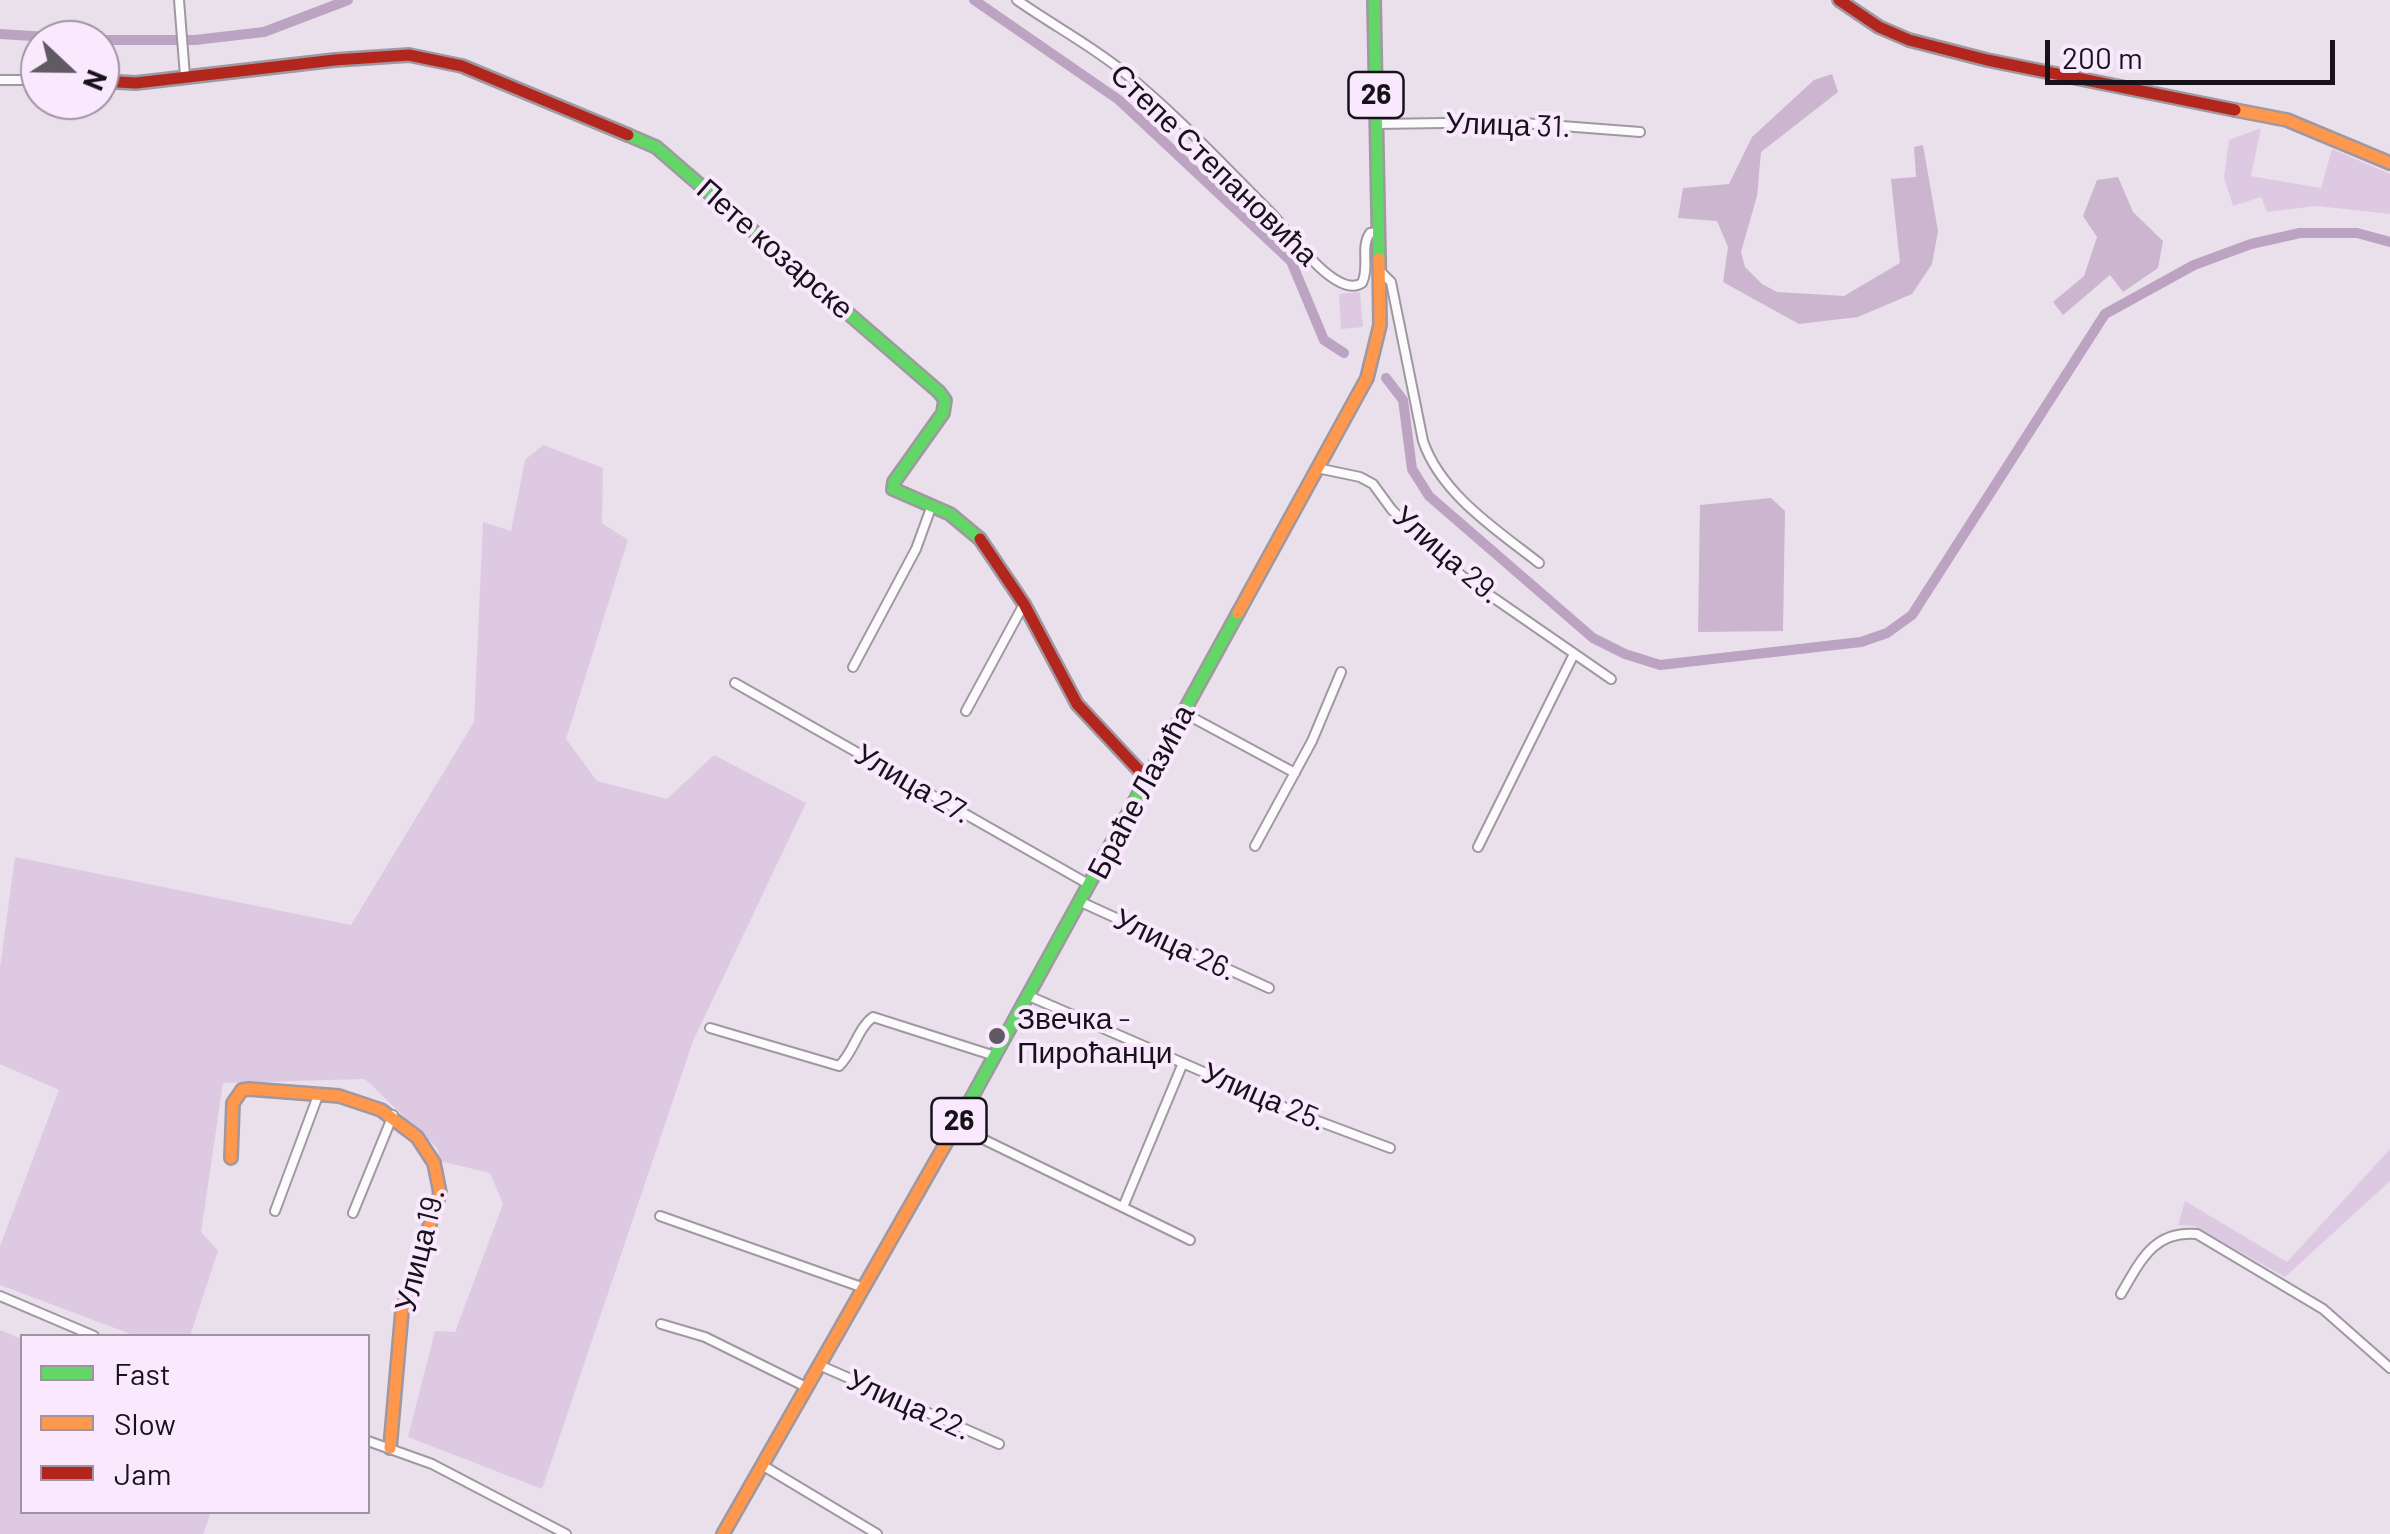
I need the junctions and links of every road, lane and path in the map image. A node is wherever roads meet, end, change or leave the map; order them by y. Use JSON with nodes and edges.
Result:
{"nodes":[{"id":1,"x":179,"y":0,"type":"edge"},
{"id":2,"x":1017,"y":0,"type":"edge"},
{"id":3,"x":1374,"y":0,"type":"edge"},
{"id":4,"x":1839,"y":0,"type":"edge"},
{"id":5,"x":185,"y":76,"type":"junction"},
{"id":6,"x":120,"y":82,"type":"edge"},
{"id":7,"x":1376,"y":124,"type":"junction"},
{"id":8,"x":1640,"y":132,"type":"dead end"},
{"id":9,"x":2390,"y":163,"type":"edge"},
{"id":10,"x":1378,"y":232,"type":"junction"},
{"id":11,"x":1380,"y":271,"type":"junction"},
{"id":12,"x":1317,"y":468,"type":"junction"},
{"id":13,"x":932,"y":504,"type":"junction"},
{"id":14,"x":1539,"y":563,"type":"dead end"},
{"id":15,"x":1024,"y":604,"type":"junction"},
{"id":16,"x":1574,"y":654,"type":"junction"},
{"id":17,"x":853,"y":667,"type":"dead end"},
{"id":18,"x":1341,"y":672,"type":"dead end"},
{"id":19,"x":1611,"y":680,"type":"dead end"},
{"id":20,"x":736,"y":684,"type":"dead end"},
{"id":21,"x":966,"y":711,"type":"dead end"},
{"id":22,"x":1184,"y":713,"type":"junction"},
{"id":23,"x":1295,"y":773,"type":"junction"},
{"id":24,"x":1148,"y":780,"type":"junction"},
{"id":25,"x":1256,"y":846,"type":"dead end"},
{"id":26,"x":1478,"y":848,"type":"dead end"},
{"id":27,"x":1090,"y":885,"type":"junction"},
{"id":28,"x":1081,"y":902,"type":"junction"},
{"id":29,"x":1269,"y":988,"type":"dead end"},
{"id":30,"x":1029,"y":996,"type":"junction"},
{"id":31,"x":710,"y":1028,"type":"dead end"},
{"id":32,"x":995,"y":1056,"type":"junction"},
{"id":33,"x":1183,"y":1063,"type":"junction"},
{"id":34,"x":319,"y":1094,"type":"junction"},
{"id":35,"x":393,"y":1114,"type":"junction"},
{"id":36,"x":956,"y":1126,"type":"junction"},
{"id":37,"x":1390,"y":1148,"type":"dead end"},
{"id":38,"x":231,"y":1158,"type":"dead end"},
{"id":39,"x":1123,"y":1208,"type":"junction"},
{"id":40,"x":275,"y":1211,"type":"dead end"},
{"id":41,"x":353,"y":1213,"type":"dead end"},
{"id":42,"x":660,"y":1216,"type":"dead end"},
{"id":43,"x":1190,"y":1240,"type":"dead end"},
{"id":44,"x":864,"y":1288,"type":"junction"},
{"id":45,"x":2121,"y":1294,"type":"dead end"},
{"id":46,"x":0,"y":1296,"type":"edge"},
{"id":47,"x":660,"y":1324,"type":"dead end"},
{"id":48,"x":89,"y":1334,"type":"edge"},
{"id":49,"x":819,"y":1365,"type":"junction"},
{"id":50,"x":2390,"y":1368,"type":"edge"},
{"id":51,"x":806,"y":1387,"type":"junction"},
{"id":52,"x":370,"y":1442,"type":"edge"},
{"id":53,"x":999,"y":1444,"type":"dead end"},
{"id":54,"x":390,"y":1448,"type":"junction"},
{"id":55,"x":762,"y":1466,"type":"junction"},
{"id":56,"x":566,"y":1534,"type":"edge"},
{"id":57,"x":723,"y":1534,"type":"edge"},
{"id":58,"x":877,"y":1534,"type":"edge"}],
"edges":[{"from":1,"to":5,"type":"street"},
{"from":2,"to":10,"type":"street","name":"Степе Степановића"},
{"from":3,"to":7,"type":"main road","name":"Браће Лазића","number":"26"},
{"from":4,"to":9,"type":"main road"},
{"from":5,"to":6,"type":"main road","name":"Пете козарске"},
{"from":5,"to":13,"type":"main road","name":"Пете козарске"},
{"from":7,"to":8,"type":"street","name":"Улица 31."},
{"from":7,"to":10,"type":"main road","name":"Браће Лазића","number":"26"},
{"from":10,"to":11,"type":"main road","name":"Браће Лазића","number":"26"},
{"from":11,"to":12,"type":"main road","name":"Браће Лазића","number":"26"},
{"from":11,"to":14,"type":"street"},
{"from":12,"to":16,"type":"street","name":"Улица 29."},
{"from":12,"to":22,"type":"main road","name":"Браће Лазића","number":"26"},
{"from":13,"to":15,"type":"main road","name":"Пете козарске"},
{"from":13,"to":17,"type":"street"},
{"from":15,"to":21,"type":"street"},
{"from":15,"to":24,"type":"main road","name":"Пете козарске"},
{"from":16,"to":19,"type":"street","name":"Улица 29."},
{"from":16,"to":26,"type":"street"},
{"from":18,"to":23,"type":"street"},
{"from":20,"to":27,"type":"street","name":"Улица 27."},
{"from":22,"to":23,"type":"street"},
{"from":22,"to":24,"type":"main road","name":"Браће Лазића","number":"26"},
{"from":23,"to":25,"type":"street"},
{"from":24,"to":27,"type":"main road","name":"Браће Лазића","number":"26"},
{"from":27,"to":28,"type":"main road","name":"Браће Лазића","number":"26"},
{"from":28,"to":29,"type":"street","name":"Улица 26."},
{"from":28,"to":30,"type":"main road","name":"Браће Лазића","number":"26"},
{"from":30,"to":32,"type":"main road","name":"Браће Лазића","number":"26"},
{"from":30,"to":33,"type":"street","name":"Улица 25."},
{"from":31,"to":32,"type":"street"},
{"from":32,"to":36,"type":"main road","name":"Браће Лазића","number":"26"},
{"from":33,"to":37,"type":"street","name":"Улица 25."},
{"from":33,"to":39,"type":"street"},
{"from":34,"to":35,"type":"main road"},
{"from":34,"to":38,"type":"main road"},
{"from":34,"to":40,"type":"street"},
{"from":35,"to":41,"type":"street"},
{"from":35,"to":54,"type":"main road","name":"Улица 19."},
{"from":36,"to":39,"type":"street"},
{"from":36,"to":44,"type":"main road","name":"Браће Лазића","number":"26"},
{"from":39,"to":43,"type":"street"},
{"from":42,"to":44,"type":"street"},
{"from":44,"to":49,"type":"main road","name":"Браће Лазића","number":"26"},
{"from":45,"to":50,"type":"street"},
{"from":46,"to":48,"type":"street"},
{"from":47,"to":51,"type":"street"},
{"from":49,"to":51,"type":"main road","name":"Браће Лазића","number":"26"},
{"from":49,"to":53,"type":"street","name":"Улица 22."},
{"from":51,"to":55,"type":"main road","name":"Браће Лазића","number":"26"},
{"from":52,"to":54,"type":"street"},
{"from":54,"to":56,"type":"street"},
{"from":55,"to":57,"type":"main road","name":"Браће Лазића","number":"26"},
{"from":55,"to":58,"type":"street"}]}
